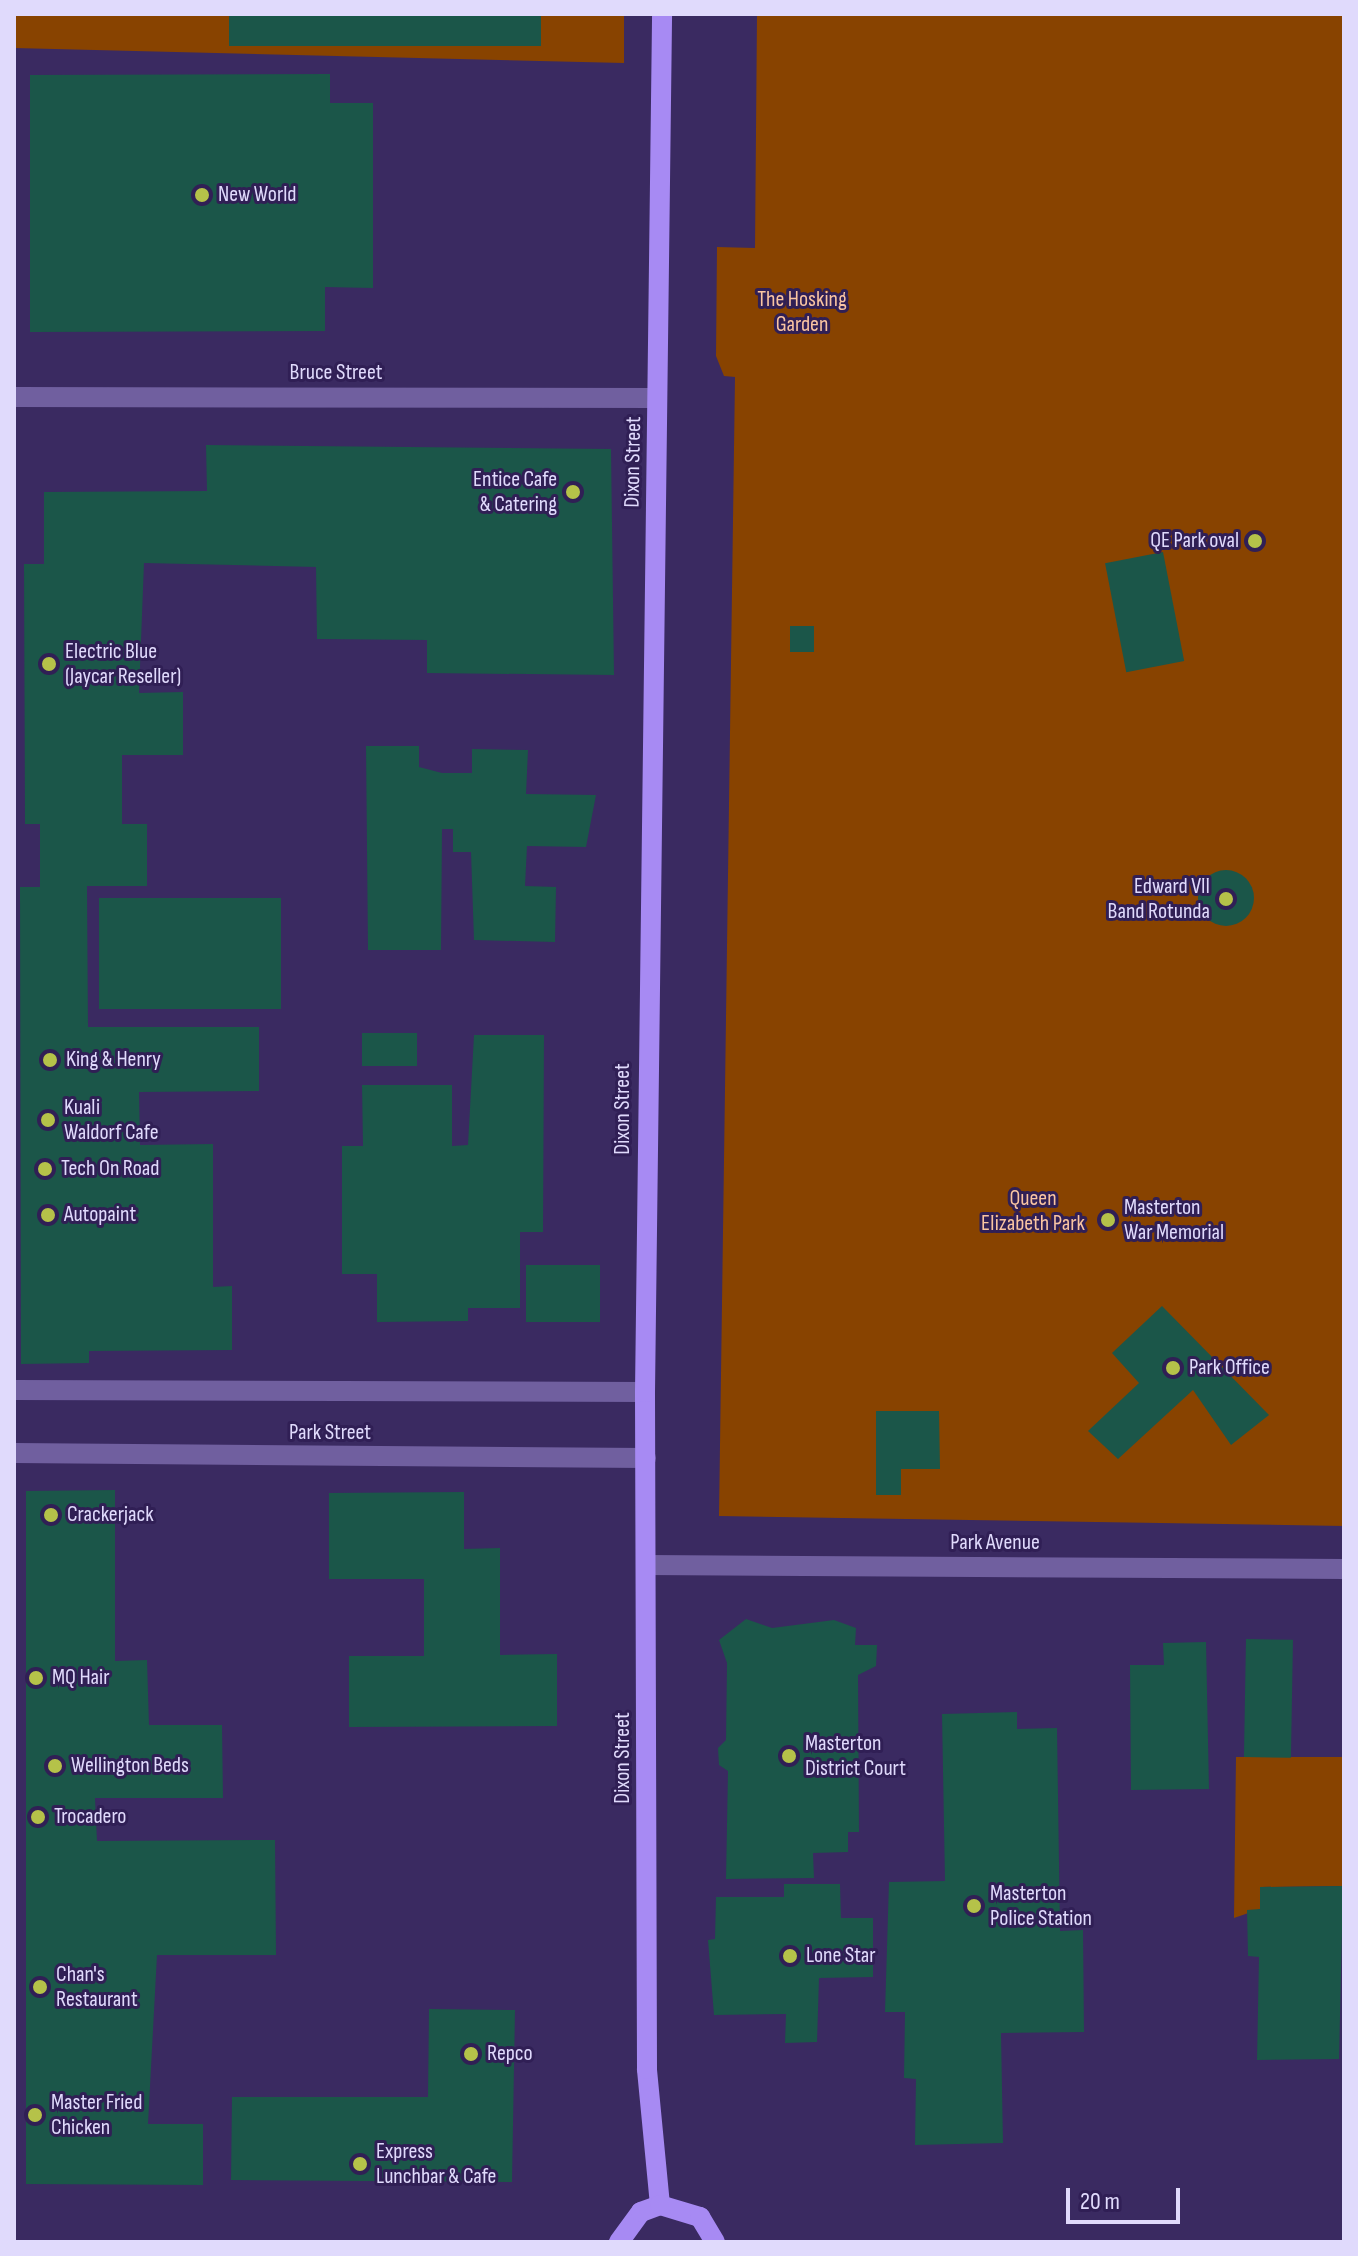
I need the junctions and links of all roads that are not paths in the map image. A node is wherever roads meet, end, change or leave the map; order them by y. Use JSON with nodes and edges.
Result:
{"nodes":[{"id":1,"x":662,"y":14,"type":"edge"},
{"id":2,"x":14,"y":397,"type":"edge"},
{"id":3,"x":657,"y":398,"type":"junction"},
{"id":4,"x":14,"y":1390,"type":"edge"},
{"id":5,"x":645,"y":1392,"type":"junction"},
{"id":6,"x":14,"y":1453,"type":"edge"},
{"id":7,"x":646,"y":1458,"type":"junction"},
{"id":8,"x":646,"y":1565,"type":"junction"},
{"id":9,"x":1344,"y":1569,"type":"edge"},
{"id":10,"x":660,"y":2205,"type":"junction"},
{"id":11,"x":619,"y":2242,"type":"edge"},
{"id":12,"x":715,"y":2242,"type":"edge"}],
"edges":[{"from":1,"to":3,"type":"main road","name":"Dixon Street"},
{"from":2,"to":3,"type":"street","name":"Bruce Street"},
{"from":3,"to":5,"type":"main road","name":"Dixon Street"},
{"from":4,"to":5,"type":"street","name":"Park Street"},
{"from":5,"to":7,"type":"main road","name":"Dixon Street"},
{"from":6,"to":7,"type":"street","name":"Park Street"},
{"from":7,"to":8,"type":"main road","name":"Dixon Street"},
{"from":8,"to":9,"type":"street","name":"Park Avenue"},
{"from":8,"to":10,"type":"main road","name":"Dixon Street"},
{"from":10,"to":11,"type":"main road"},
{"from":10,"to":12,"type":"main road"}]}
